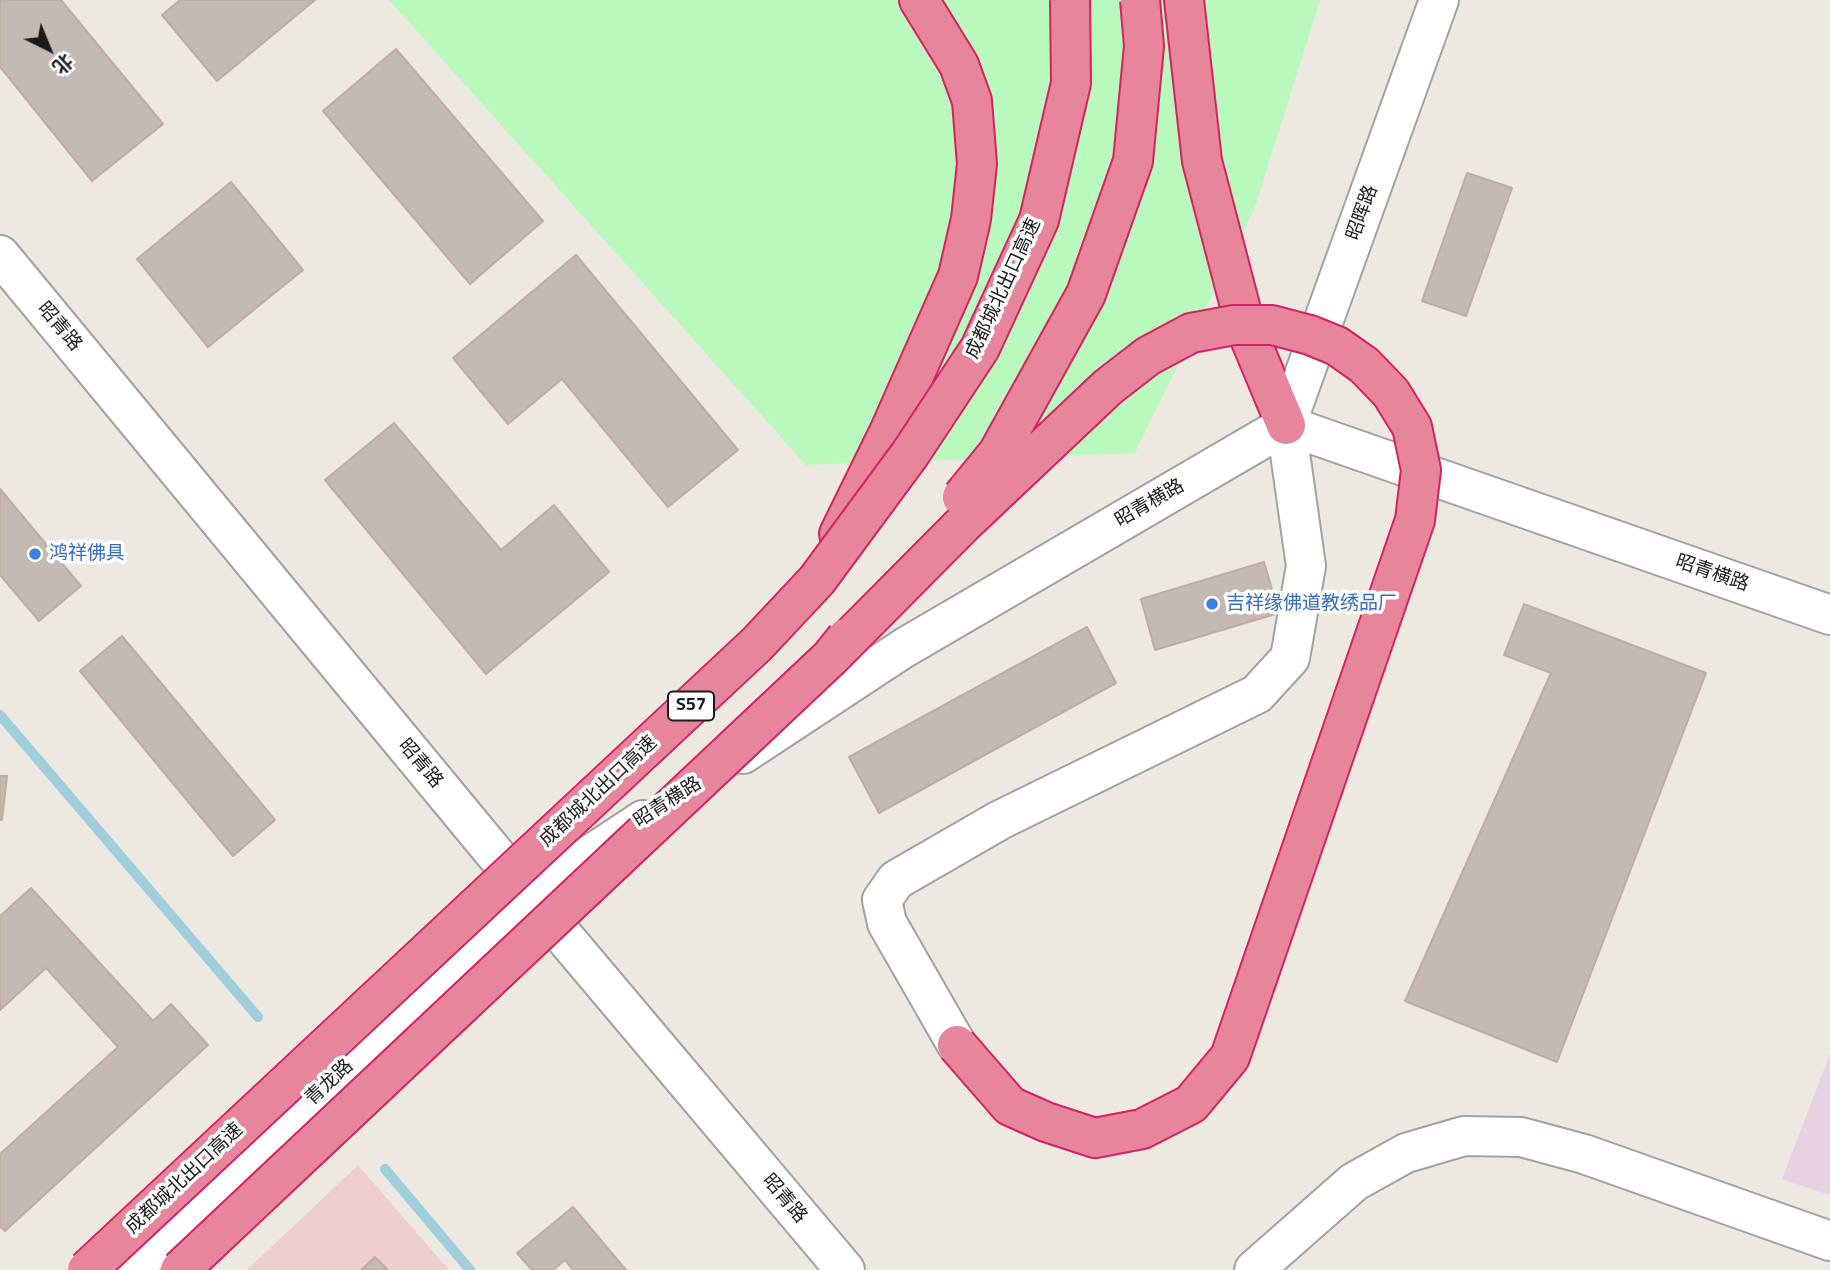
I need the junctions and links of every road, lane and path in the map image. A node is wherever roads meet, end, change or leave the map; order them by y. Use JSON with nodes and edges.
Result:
{"nodes":[{"id":1,"x":919,"y":0,"type":"edge"},
{"id":2,"x":1070,"y":0,"type":"edge"},
{"id":3,"x":1140,"y":0,"type":"edge"},
{"id":4,"x":1184,"y":0,"type":"edge"},
{"id":5,"x":1439,"y":0,"type":"edge"},
{"id":6,"x":0,"y":255,"type":"edge"},
{"id":7,"x":1286,"y":425,"type":"junction"},
{"id":8,"x":817,"y":580,"type":"junction"},
{"id":9,"x":1830,"y":615,"type":"edge"},
{"id":10,"x":830,"y":658,"type":"junction"},
{"id":11,"x":529,"y":895,"type":"junction"},
{"id":12,"x":957,"y":1045,"type":"joint"},
{"id":13,"x":1830,"y":1241,"type":"edge"},
{"id":14,"x":87,"y":1270,"type":"edge"},
{"id":15,"x":131,"y":1270,"type":"edge"},
{"id":16,"x":180,"y":1270,"type":"edge"},
{"id":17,"x":845,"y":1270,"type":"edge"},
{"id":18,"x":1254,"y":1270,"type":"edge"}],
"edges":[{"from":1,"to":8,"type":"highway","bridge":true},
{"from":2,"to":8,"type":"highway","name":"成都城北出口高速","number":"S57","bridge":true},
{"from":3,"to":10,"type":"highway","bridge":true},
{"from":4,"to":7,"type":"highway"},
{"from":5,"to":7,"type":"street","name":"昭晖路"},
{"from":6,"to":11,"type":"street","name":"昭青路"},
{"from":7,"to":9,"type":"street","name":"昭青横路"},
{"from":7,"to":11,"type":"street","name":"昭青横路"},
{"from":7,"to":12,"type":"street"},
{"from":8,"to":14,"type":"highway","name":"成都城北出口高速","number":"S57","bridge":true},
{"from":10,"to":12,"type":"highway","bridge":true},
{"from":10,"to":16,"type":"highway","bridge":true},
{"from":11,"to":15,"type":"street","name":"青龙路"},
{"from":11,"to":17,"type":"street","name":"昭青路"},
{"from":13,"to":18,"type":"street"}]}
